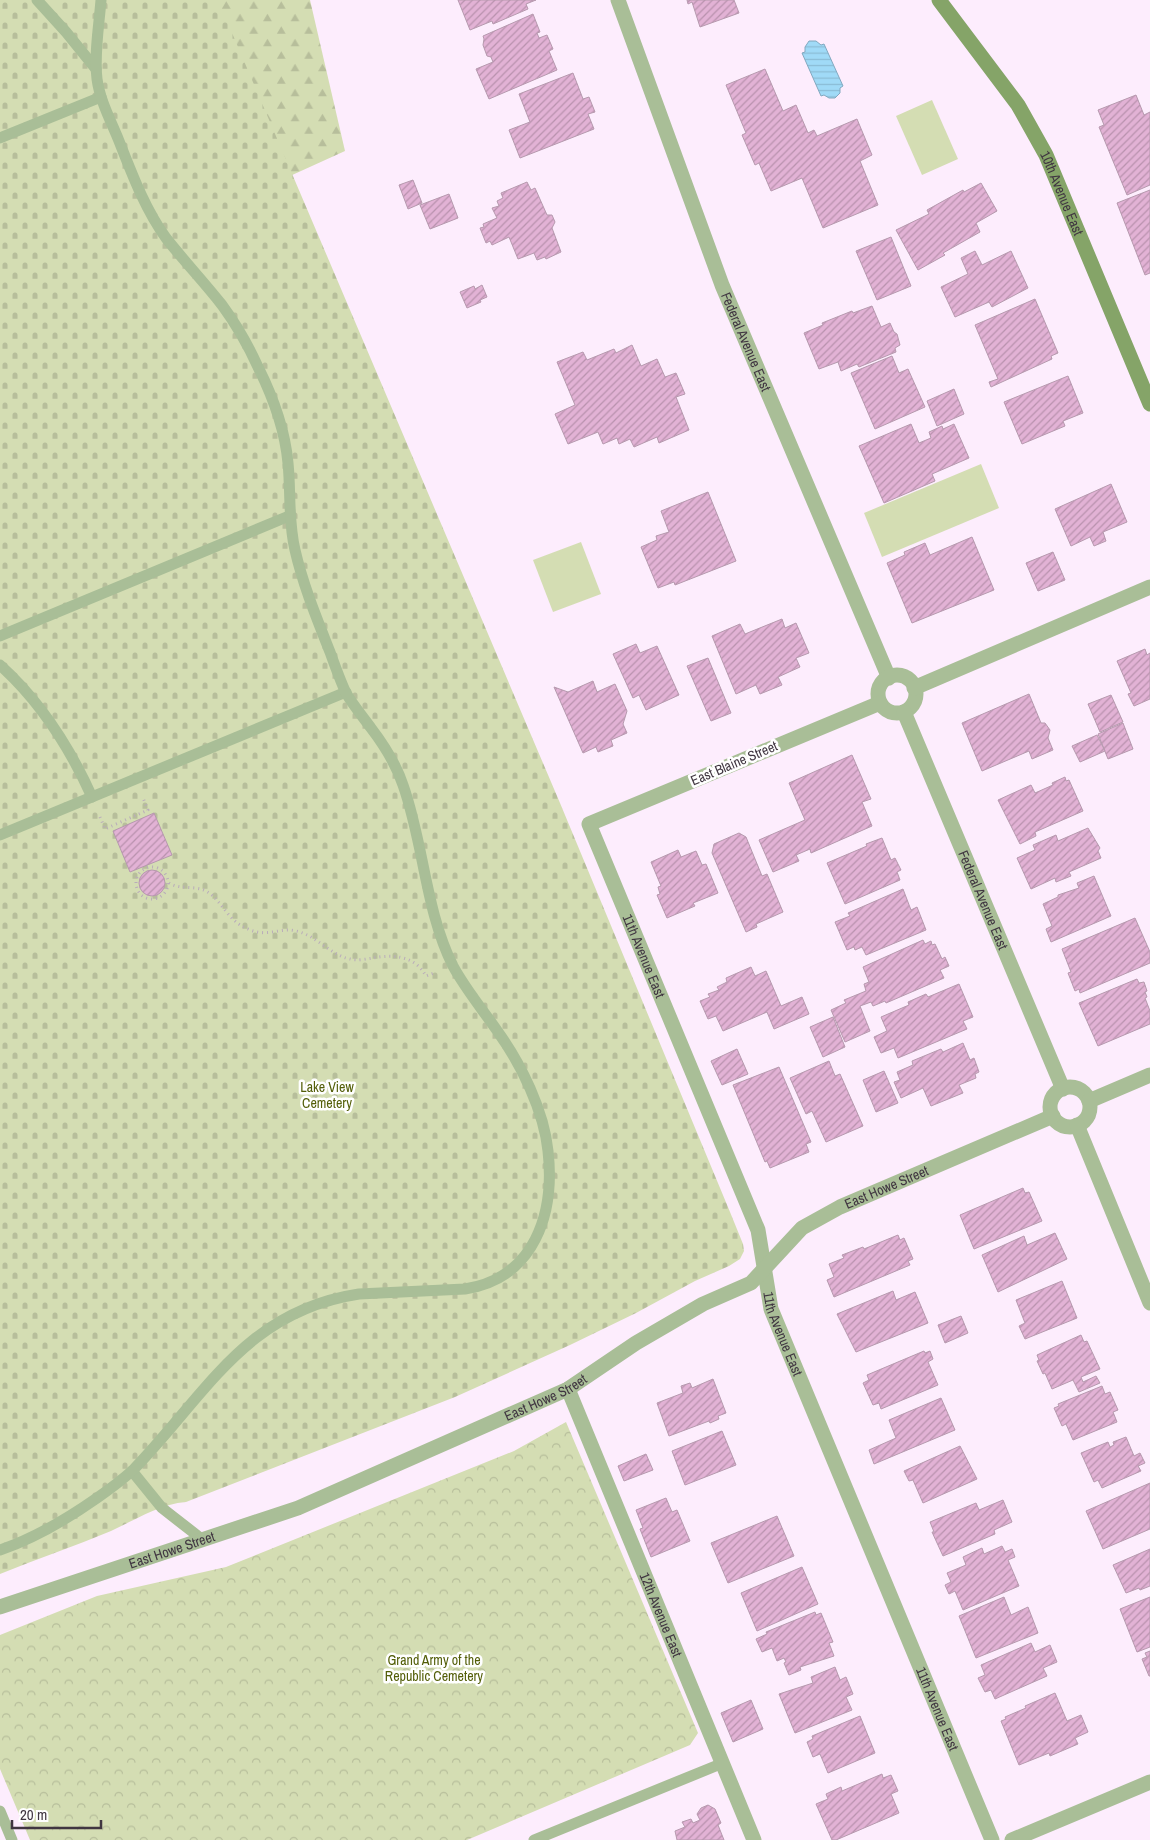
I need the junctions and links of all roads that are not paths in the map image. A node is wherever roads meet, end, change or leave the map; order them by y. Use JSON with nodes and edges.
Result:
{"nodes":[{"id":1,"x":37,"y":0,"type":"edge"},
{"id":2,"x":101,"y":0,"type":"edge"},
{"id":3,"x":618,"y":0,"type":"edge"},
{"id":4,"x":940,"y":0,"type":"edge"},
{"id":5,"x":96,"y":69,"type":"junction"},
{"id":6,"x":101,"y":97,"type":"junction"},
{"id":7,"x":0,"y":138,"type":"edge"},
{"id":8,"x":1150,"y":404,"type":"edge"},
{"id":9,"x":289,"y":516,"type":"junction"},
{"id":10,"x":1150,"y":587,"type":"edge"},
{"id":11,"x":0,"y":636,"type":"edge"},
{"id":12,"x":0,"y":665,"type":"edge"},
{"id":13,"x":889,"y":678,"type":"junction"},
{"id":14,"x":914,"y":688,"type":"junction"},
{"id":15,"x":346,"y":692,"type":"junction"},
{"id":16,"x":880,"y":702,"type":"junction"},
{"id":17,"x":904,"y":712,"type":"junction"},
{"id":18,"x":92,"y":798,"type":"junction"},
{"id":19,"x":589,"y":824,"type":"joint"},
{"id":20,"x":0,"y":835,"type":"edge"},
{"id":21,"x":1150,"y":1075,"type":"edge"},
{"id":22,"x":1063,"y":1089,"type":"junction"},
{"id":23,"x":1089,"y":1100,"type":"junction"},
{"id":24,"x":1053,"y":1116,"type":"junction"},
{"id":25,"x":1077,"y":1125,"type":"junction"},
{"id":26,"x":765,"y":1269,"type":"junction"},
{"id":27,"x":1150,"y":1303,"type":"edge"},
{"id":28,"x":568,"y":1389,"type":"junction"},
{"id":29,"x":132,"y":1471,"type":"junction"},
{"id":30,"x":203,"y":1540,"type":"junction"},
{"id":31,"x":0,"y":1550,"type":"edge"},
{"id":32,"x":0,"y":1607,"type":"edge"},
{"id":33,"x":722,"y":1763,"type":"junction"},
{"id":34,"x":1150,"y":1782,"type":"edge"},
{"id":35,"x":0,"y":1811,"type":"edge"},
{"id":36,"x":12,"y":1840,"type":"edge"},
{"id":37,"x":534,"y":1840,"type":"edge"},
{"id":38,"x":754,"y":1840,"type":"edge"},
{"id":39,"x":992,"y":1840,"type":"edge"},
{"id":40,"x":1012,"y":1840,"type":"edge"}],
"edges":[{"from":1,"to":5,"type":"lane"},
{"from":2,"to":5,"type":"lane"},
{"from":3,"to":13,"type":"street","name":"Federal Avenue East"},
{"from":4,"to":8,"type":"main road","name":"10th Avenue East"},
{"from":5,"to":6,"type":"lane"},
{"from":6,"to":7,"type":"lane"},
{"from":6,"to":9,"type":"lane"},
{"from":9,"to":11,"type":"lane"},
{"from":9,"to":15,"type":"lane"},
{"from":10,"to":14,"type":"street"},
{"from":12,"to":18,"type":"lane"},
{"from":13,"to":14,"type":"street"},
{"from":13,"to":16,"type":"street"},
{"from":14,"to":17,"type":"street"},
{"from":15,"to":18,"type":"lane"},
{"from":15,"to":29,"type":"lane"},
{"from":16,"to":17,"type":"street"},
{"from":16,"to":19,"type":"street","name":"East Blaine Street"},
{"from":17,"to":22,"type":"street","name":"Federal Avenue East"},
{"from":18,"to":20,"type":"lane"},
{"from":19,"to":26,"type":"street","name":"11th Avenue East"},
{"from":21,"to":23,"type":"street"},
{"from":22,"to":23,"type":"street"},
{"from":22,"to":24,"type":"street"},
{"from":23,"to":25,"type":"street"},
{"from":24,"to":25,"type":"street"},
{"from":24,"to":26,"type":"street","name":"East Howe Street"},
{"from":25,"to":27,"type":"street"},
{"from":26,"to":28,"type":"street","name":"East Howe Street"},
{"from":26,"to":39,"type":"street","name":"11th Avenue East"},
{"from":28,"to":30,"type":"street","name":"East Howe Street"},
{"from":28,"to":33,"type":"street","name":"12th Avenue East"},
{"from":29,"to":30,"type":"lane"},
{"from":29,"to":31,"type":"lane"},
{"from":30,"to":32,"type":"street","name":"East Howe Street"},
{"from":33,"to":37,"type":"lane"},
{"from":33,"to":38,"type":"street","name":"12th Avenue East"},
{"from":34,"to":40,"type":"street"},
{"from":35,"to":36,"type":"lane"}]}
